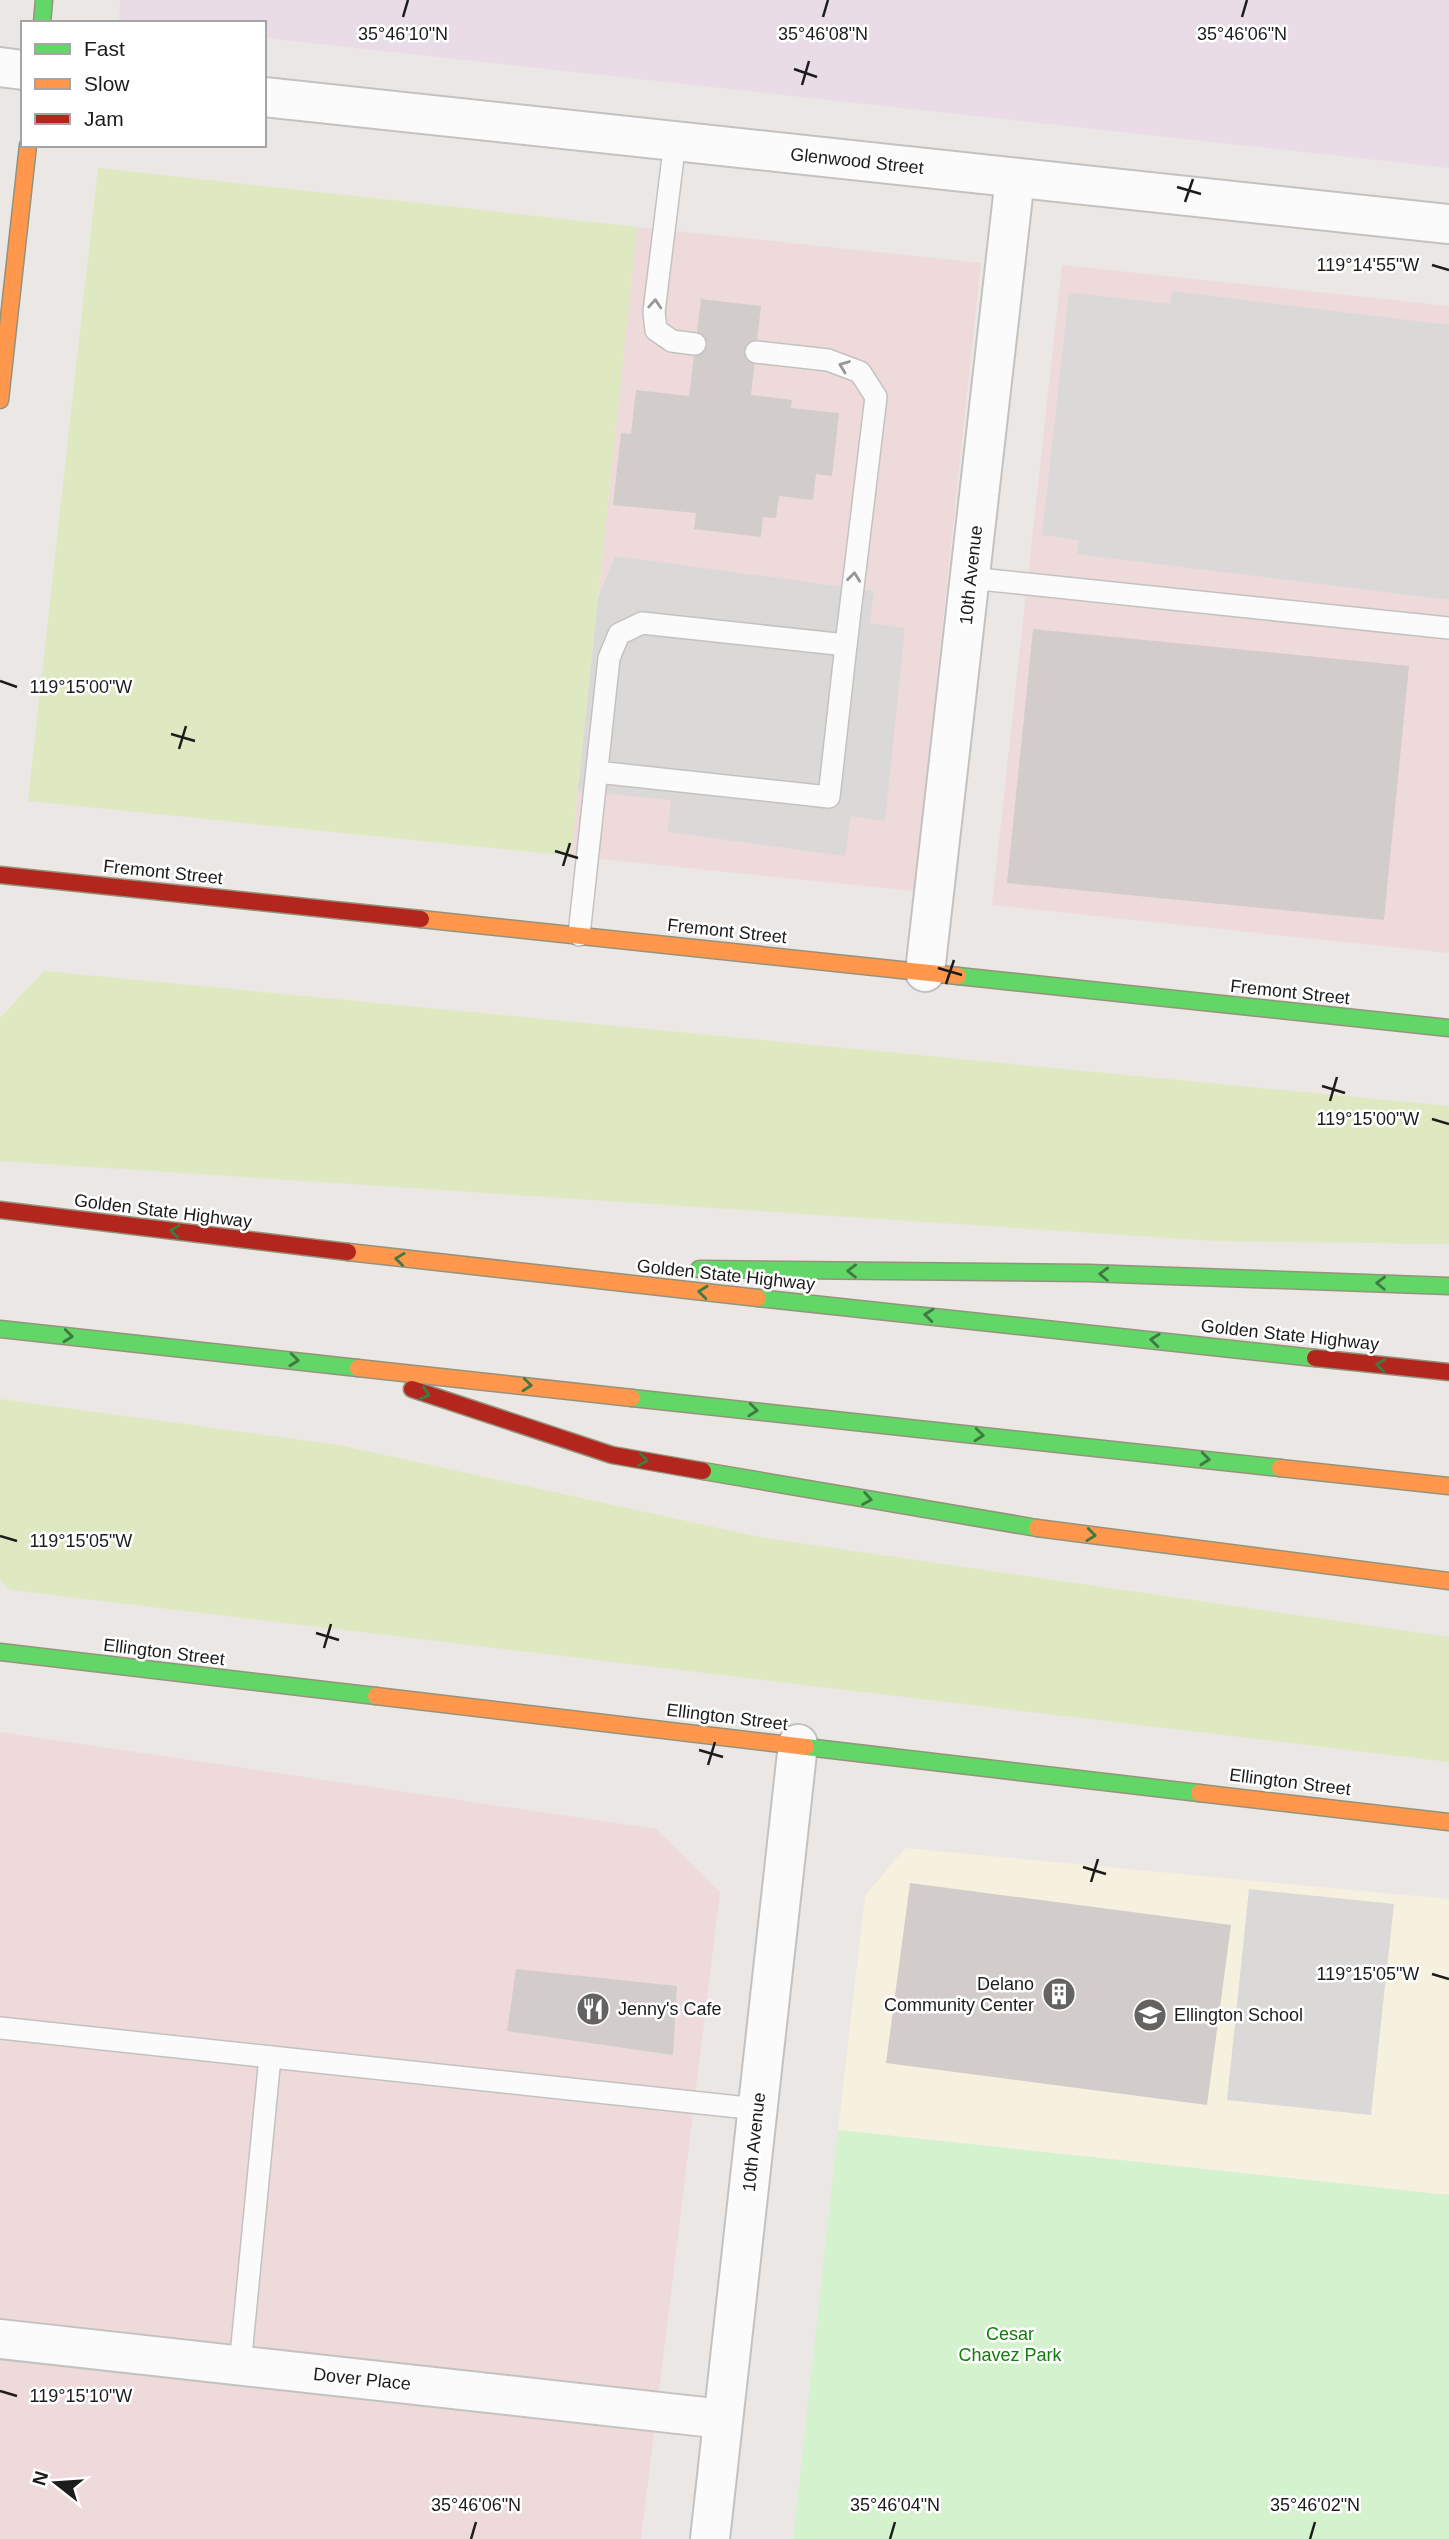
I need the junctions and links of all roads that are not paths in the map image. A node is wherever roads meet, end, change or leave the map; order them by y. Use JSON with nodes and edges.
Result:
{"nodes":[{"id":1,"x":44,"y":0,"type":"edge"},
{"id":2,"x":42,"y":21,"type":"edge"},
{"id":3,"x":0,"y":67,"type":"edge"},
{"id":4,"x":21,"y":70,"type":"edge"},
{"id":5,"x":266,"y":97,"type":"edge"},
{"id":6,"x":675,"y":141,"type":"junction"},
{"id":7,"x":28,"y":147,"type":"edge"},
{"id":8,"x":1016,"y":178,"type":"junction"},
{"id":9,"x":1449,"y":224,"type":"edge"},
{"id":10,"x":695,"y":344,"type":"dead end"},
{"id":11,"x":756,"y":352,"type":"dead end"},
{"id":12,"x":0,"y":400,"type":"edge"},
{"id":13,"x":970,"y":578,"type":"junction"},
{"id":14,"x":1449,"y":628,"type":"edge"},
{"id":15,"x":846,"y":645,"type":"junction"},
{"id":16,"x":597,"y":772,"type":"junction"},
{"id":17,"x":0,"y":875,"type":"edge"},
{"id":18,"x":579,"y":935,"type":"junction"},
{"id":19,"x":925,"y":972,"type":"junction"},
{"id":20,"x":1449,"y":1028,"type":"edge"},
{"id":21,"x":0,"y":1210,"type":"edge"},
{"id":22,"x":468,"y":1267,"type":"junction"},
{"id":23,"x":647,"y":1269,"type":"dead end"},
{"id":24,"x":688,"y":1269,"type":"dead end"},
{"id":25,"x":1449,"y":1286,"type":"edge"},
{"id":26,"x":0,"y":1329,"type":"edge"},
{"id":27,"x":337,"y":1365,"type":"junction"},
{"id":28,"x":1449,"y":1373,"type":"edge"},
{"id":29,"x":1449,"y":1486,"type":"edge"},
{"id":30,"x":1449,"y":1581,"type":"edge"},
{"id":31,"x":0,"y":1653,"type":"edge"},
{"id":32,"x":798,"y":1744,"type":"junction"},
{"id":33,"x":1449,"y":1822,"type":"edge"},
{"id":34,"x":0,"y":2028,"type":"edge"},
{"id":35,"x":270,"y":2057,"type":"junction"},
{"id":36,"x":757,"y":2109,"type":"junction"},
{"id":37,"x":0,"y":2339,"type":"edge"},
{"id":38,"x":240,"y":2366,"type":"junction"},
{"id":39,"x":723,"y":2419,"type":"junction"},
{"id":40,"x":710,"y":2539,"type":"edge"}],
"edges":[{"from":1,"to":2,"type":"main road"},
{"from":3,"to":4,"type":"street"},
{"from":5,"to":6,"type":"street","name":"Glenwood Street"},
{"from":6,"to":8,"type":"street","name":"Glenwood Street"},
{"from":10,"to":6,"type":"lane","one_way":true},
{"from":7,"to":12,"type":"main road"},
{"from":8,"to":9,"type":"street","name":"Glenwood Street"},
{"from":8,"to":13,"type":"street","name":"10th Avenue"},
{"from":15,"to":11,"type":"lane","one_way":true},
{"from":13,"to":14,"type":"lane"},
{"from":13,"to":19,"type":"street","name":"10th Avenue"},
{"from":15,"to":16,"type":"lane"},
{"from":15,"to":16,"type":"lane"},
{"from":16,"to":18,"type":"lane"},
{"from":17,"to":18,"type":"main road","name":"Fremont Street"},
{"from":18,"to":19,"type":"main road","name":"Fremont Street"},
{"from":19,"to":20,"type":"main road","name":"Fremont Street"},
{"from":22,"to":21,"type":"main road","name":"Golden State Highway","one_way":true},
{"from":22,"to":23,"type":"main road"},
{"from":28,"to":22,"type":"main road","name":"Golden State Highway","one_way":true},
{"from":25,"to":24,"type":"main road","one_way":true},
{"from":26,"to":27,"type":"main road","one_way":true},
{"from":27,"to":29,"type":"main road","one_way":true},
{"from":27,"to":30,"type":"main road","one_way":true},
{"from":31,"to":32,"type":"main road","name":"Ellington Street"},
{"from":32,"to":33,"type":"main road","name":"Ellington Street"},
{"from":32,"to":36,"type":"street","name":"10th Avenue"},
{"from":34,"to":35,"type":"lane"},
{"from":35,"to":36,"type":"lane"},
{"from":35,"to":38,"type":"lane"},
{"from":36,"to":39,"type":"street","name":"10th Avenue"},
{"from":37,"to":38,"type":"street","name":"Dover Place"},
{"from":38,"to":39,"type":"street","name":"Dover Place"},
{"from":39,"to":40,"type":"street","name":"10th Avenue"}]}
